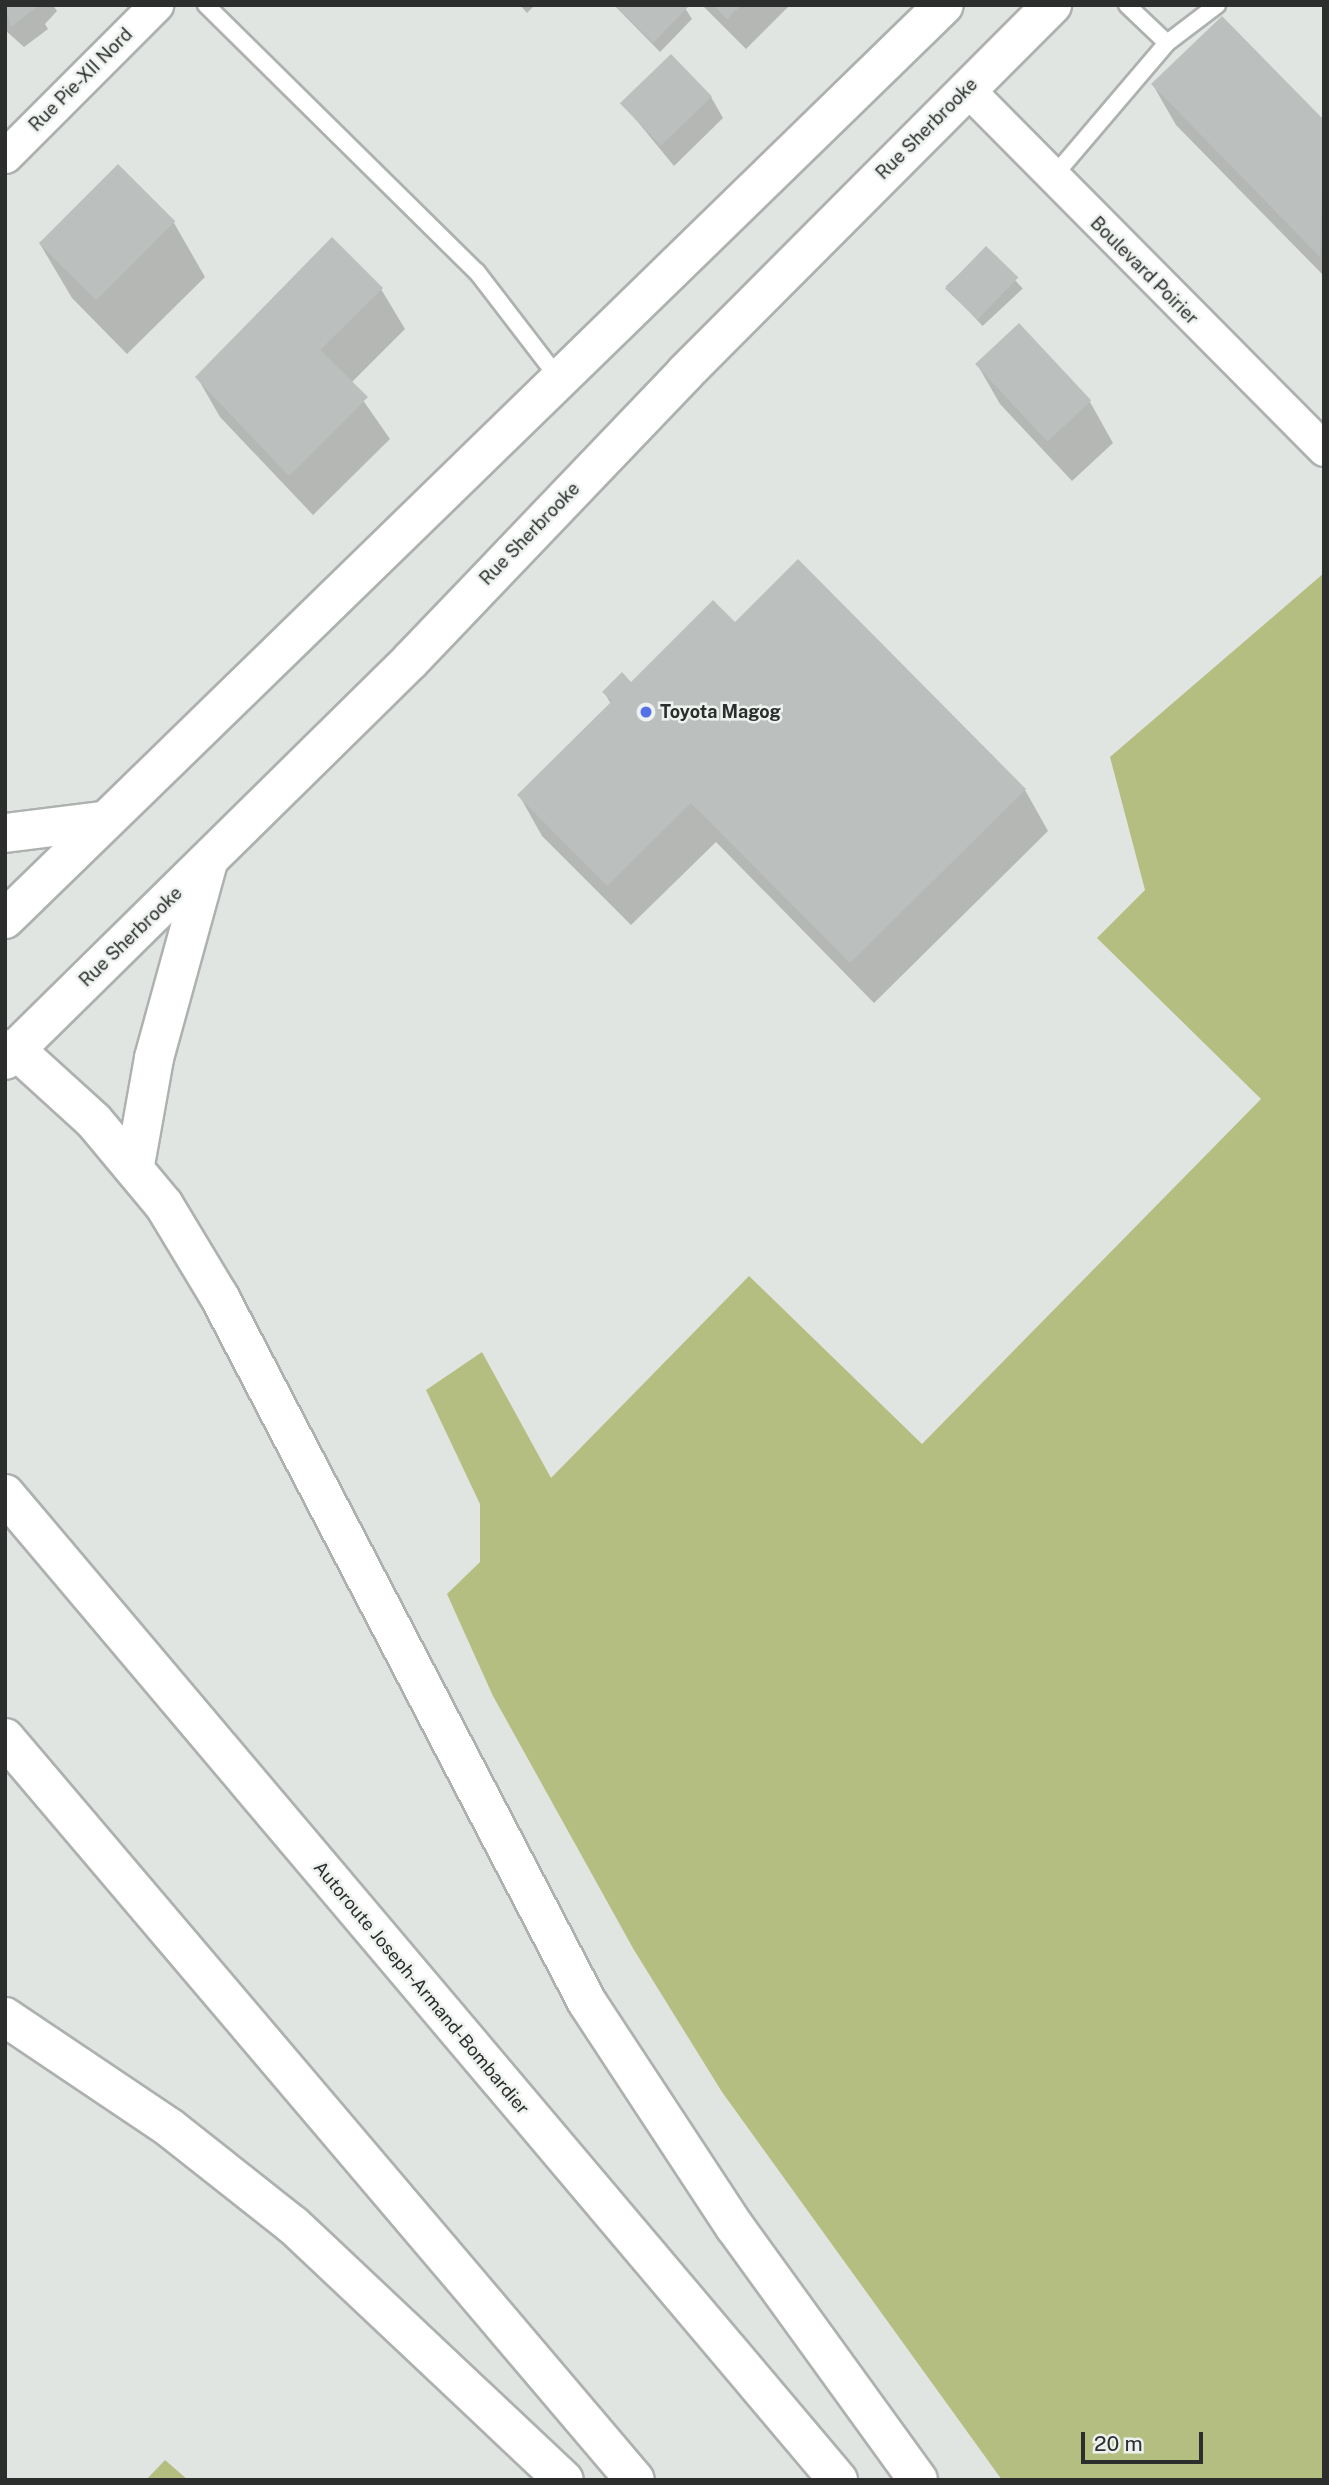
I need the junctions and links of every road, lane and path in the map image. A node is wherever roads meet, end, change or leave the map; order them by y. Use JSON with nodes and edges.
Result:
{"nodes":[{"id":1,"x":156,"y":5,"type":"edge"},
{"id":2,"x":205,"y":5,"type":"edge"},
{"id":3,"x":944,"y":5,"type":"edge"},
{"id":4,"x":1052,"y":5,"type":"edge"},
{"id":5,"x":1127,"y":5,"type":"edge"},
{"id":6,"x":1217,"y":5,"type":"edge"},
{"id":7,"x":1167,"y":43,"type":"junction"},
{"id":8,"x":967,"y":89,"type":"junction"},
{"id":9,"x":5,"y":156,"type":"edge"},
{"id":10,"x":1052,"y":178,"type":"junction"},
{"id":11,"x":559,"y":380,"type":"junction"},
{"id":12,"x":1324,"y":449,"type":"edge"},
{"id":13,"x":101,"y":821,"type":"junction"},
{"id":14,"x":5,"y":833,"type":"edge"},
{"id":15,"x":208,"y":862,"type":"junction"},
{"id":16,"x":5,"y":919,"type":"edge"},
{"id":17,"x":9,"y":1053,"type":"edge"},
{"id":18,"x":135,"y":1165,"type":"junction"},
{"id":19,"x":5,"y":1494,"type":"edge"},
{"id":20,"x":5,"y":1738,"type":"edge"},
{"id":21,"x":5,"y":2017,"type":"edge"},
{"id":22,"x":564,"y":2480,"type":"edge"},
{"id":23,"x":635,"y":2480,"type":"edge"},
{"id":24,"x":838,"y":2480,"type":"edge"},
{"id":25,"x":918,"y":2480,"type":"edge"}],
"edges":[{"from":1,"to":9,"type":"street","name":"Rue Pie-XII Nord"},
{"from":2,"to":11,"type":"lane"},
{"from":3,"to":11,"type":"main road"},
{"from":4,"to":8,"type":"main road","name":"Rue Sherbrooke"},
{"from":5,"to":7,"type":"lane"},
{"from":6,"to":7,"type":"lane"},
{"from":7,"to":10,"type":"lane"},
{"from":8,"to":10,"type":"street","name":"Boulevard Poirier"},
{"from":8,"to":15,"type":"main road","name":"Rue Sherbrooke"},
{"from":10,"to":12,"type":"street","name":"Boulevard Poirier"},
{"from":11,"to":13,"type":"main road"},
{"from":13,"to":14,"type":"main road"},
{"from":13,"to":16,"type":"main road"},
{"from":15,"to":17,"type":"main road","name":"Rue Sherbrooke"},
{"from":15,"to":18,"type":"main road"},
{"from":17,"to":18,"type":"main road"},
{"from":18,"to":25,"type":"main road"},
{"from":19,"to":24,"type":"main road","name":"Autoroute Joseph-Armand-Bombardier"},
{"from":20,"to":23,"type":"main road"},
{"from":21,"to":22,"type":"main road"}]}
